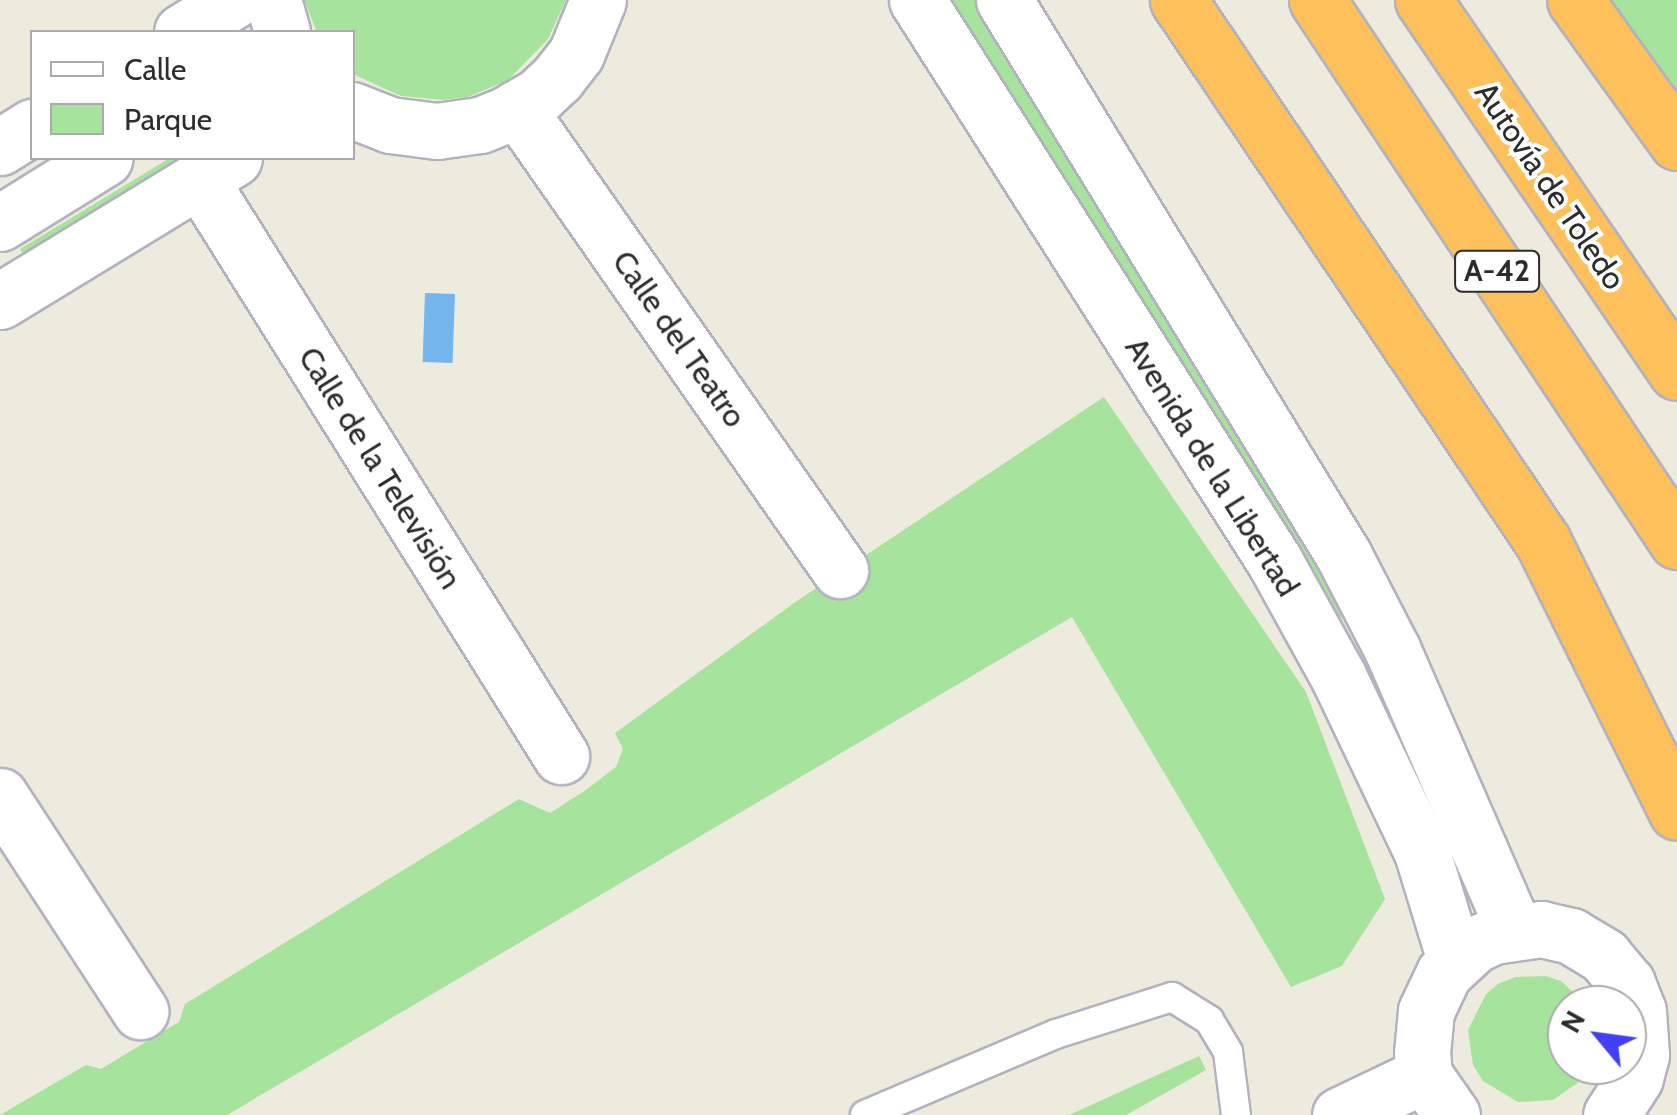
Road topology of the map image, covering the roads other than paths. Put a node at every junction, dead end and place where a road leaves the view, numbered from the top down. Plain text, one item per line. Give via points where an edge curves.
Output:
1 (234, 0) edge
2 (273, 0) edge
3 (598, 0) edge
4 (917, 0) edge
5 (1004, 0) edge
6 (1178, 0) edge
7 (1317, 0) edge
8 (1424, 0) edge
9 (1575, 0) edge
10 (185, 30) edge
11 (281, 30) edge
12 (517, 108) junction
13 (355, 111) edge
14 (30, 128) edge
15 (1677, 142) edge
16 (0, 147) edge
17 (102, 160) edge
18 (217, 169) edge
19 (0, 222) edge
20 (6, 292) edge
21 (1677, 372) edge
22 (1677, 541) edge
23 (840, 570) dead end
24 (1561, 574) junction
25 (1677, 742) edge
26 (561, 756) dead end
27 (0, 796) edge
28 (1677, 812) edge
29 (1514, 930) junction
30 (1455, 960) junction
31 (140, 1011) dead end
32 (1438, 1095) edge
33 (865, 1115) edge
34 (1236, 1115) edge
35 (1340, 1115) edge
36 (1612, 1115) edge

1 - 10 street
2 - 11 street
3 - 12 street via 576,54 539,95
4 - 30 street, Avenida de la Libertad via 1275,562 1422,852
5 - 29 street, Avenida de la Libertad via 1344,556 1392,649
6 - 24 highway
7 - 22 highway, A-42
8 - 21 highway, Autovía de Toledo / A-42
9 - 15 highway
12 - 13 street via 480,126 437,131 390,125
12 - 23 street, Calle del Teatro
14 - 16 street
17 - 19 street
18 - 20 street
18 - 26 street, Calle de la Televisión
24 - 25 highway
24 - 28 highway
27 - 31 street
29 - 30 street
29 - 36 street via 1571,936 1604,956 1627,983 1638,1011 1641,1055
30 - 32 street via 1426,1011
32 - 35 street
33 - 34 lane via 1056,1034 1172,997 1209,1020 1228,1052

